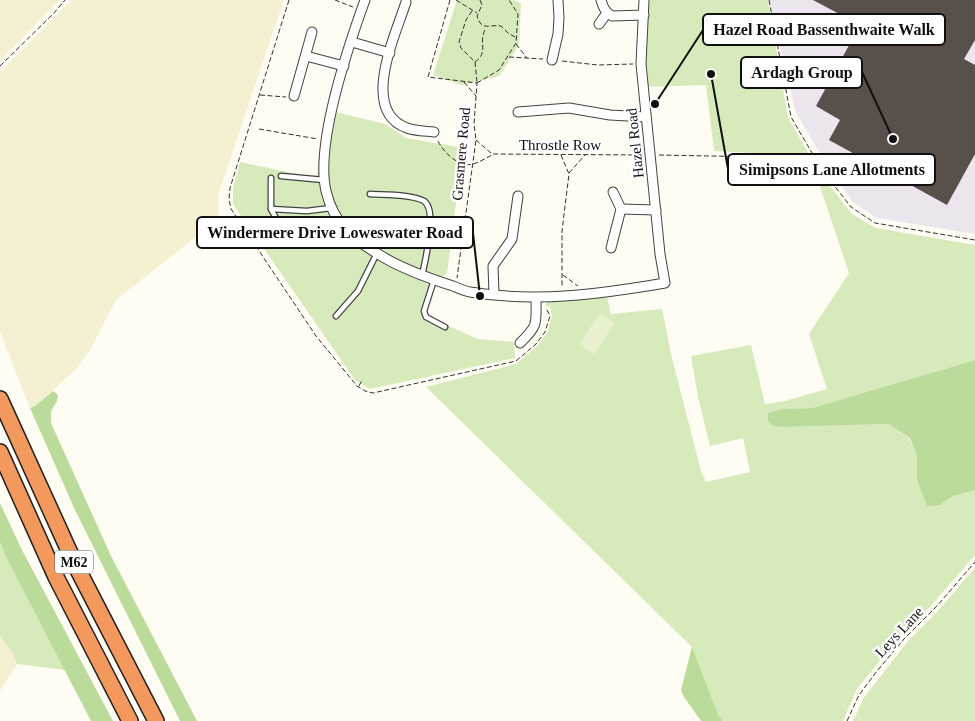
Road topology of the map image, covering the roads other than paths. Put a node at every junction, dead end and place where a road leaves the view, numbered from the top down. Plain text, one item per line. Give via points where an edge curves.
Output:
1 (365, 0) edge
2 (558, 0) edge
3 (601, 0) edge
4 (644, 0) edge
5 (406, 2) dead end
6 (607, 13) junction
7 (644, 15) junction
8 (599, 24) dead end
9 (312, 32) dead end
10 (352, 42) junction
11 (390, 52) junction
12 (306, 56) junction
13 (552, 60) road end
14 (344, 66) junction
15 (294, 96) road end
16 (518, 112) dead end
17 (646, 117) junction
18 (434, 132) road end
19 (281, 176) dead end
20 (271, 178) dead end
21 (325, 180) junction
22 (612, 192) dead end
23 (370, 194) dead end
24 (518, 196) dead end
25 (331, 208) junction
26 (271, 209) junction
27 (621, 209) junction
28 (656, 210) junction
29 (285, 235) dead end
30 (610, 248) dead end
31 (376, 253) junction
32 (422, 276) junction
33 (434, 280) junction
34 (494, 294) junction
35 (536, 301) junction
36 (336, 316) dead end
37 (445, 327) dead end
38 (520, 343) dead end
39 (0, 399) edge
40 (0, 452) edge
41 (130, 721) edge
42 (156, 721) edge

1 - 10 street
2 - 13 street via 560,18
3 - 6 street
4 - 7 street, Hazel Road
5 - 11 street
6 - 7 street via 612,16
6 - 8 street
7 - 17 street, Hazel Road via 641,64
9 - 12 street
10 - 11 street
10 - 14 street
11 - 18 street via 382,97 388,111 407,128
12 - 14 street
12 - 15 street
14 - 21 street via 326,141
16 - 17 street via 569,108 610,116
17 - 28 street, Hazel Road
19 - 21 lane
20 - 26 lane
21 - 25 street
22 - 27 street
23 - 32 lane via 417,198 430,208 429,240
24 - 34 street via 512,239 493,266
25 - 26 lane via 307,211
25 - 31 street via 356,241
26 - 29 lane
27 - 28 street
27 - 30 street
28 - 35 street, Hazel Road via 665,283
31 - 32 street
31 - 36 lane via 358,291
32 - 33 street
33 - 34 street via 468,292
33 - 37 lane via 424,311 426,317
34 - 35 street
35 - 38 street via 533,331
39 - 42 highway, M62 via 75,564
40 - 41 highway, M62 via 56,577

